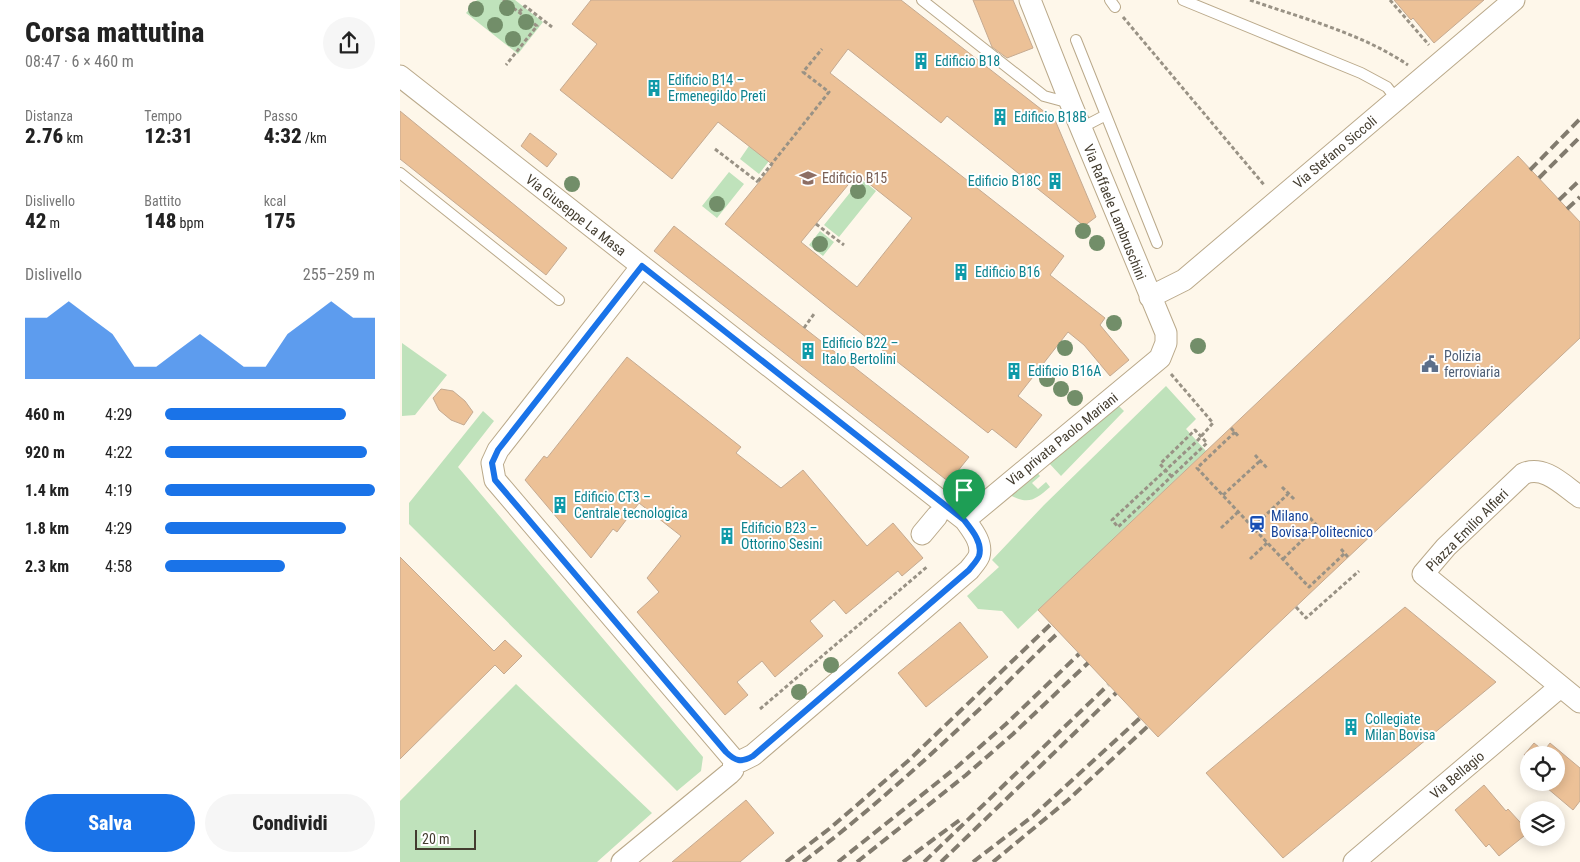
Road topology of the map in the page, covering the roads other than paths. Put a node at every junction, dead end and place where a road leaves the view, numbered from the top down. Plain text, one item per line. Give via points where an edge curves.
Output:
1 (922, 0) edge
2 (1030, 0) edge
3 (1183, 0) edge
4 (1514, 0) edge
5 (1076, 40) dead end
6 (400, 76) edge
7 (1397, 100) junction
8 (1071, 104) junction
9 (1106, 115) junction
10 (1081, 128) junction
11 (400, 173) edge
12 (1157, 243) dead end
13 (642, 266) junction
14 (1150, 297) junction
15 (559, 300) dead end
16 (1580, 497) edge
17 (937, 516) dead end
18 (964, 520) junction
19 (922, 534) dead end
20 (1560, 687) junction
21 (1580, 702) edge
22 (734, 760) junction
23 (622, 862) edge
24 (1354, 862) edge

1 - 8 lane via 1044,96
2 - 8 street, Via Raffaele Lambruschini
3 - 7 lane via 1361,72 1386,87
4 - 7 street, Via Stefano Siccoli
5 - 9 lane
6 - 13 street, Via Giuseppe La Masa
7 - 14 street, Via Stefano Siccoli via 1184,280
8 - 10 street, Via Raffaele Lambruschini
9 - 10 lane, Via Raffaele Lambruschini
9 - 12 lane
10 - 14 street, Via Raffaele Lambruschini
11 - 15 lane
13 - 18 street, Via Giuseppe La Masa
13 - 22 street via 498,450 492,463 495,480
14 - 18 street, Via privata Paolo Mariani via 1166,333 1160,358
16 - 20 street, Piazza Emilio Alfieri via 1543,472 1529,471 1446,547 1423,574
17 - 19 street
18 - 22 street via 979,544 979,556 969,570 753,756
20 - 21 street, Piazza Emilio Alfieri
20 - 24 street, Via Bellagio
22 - 23 street via 729,774

